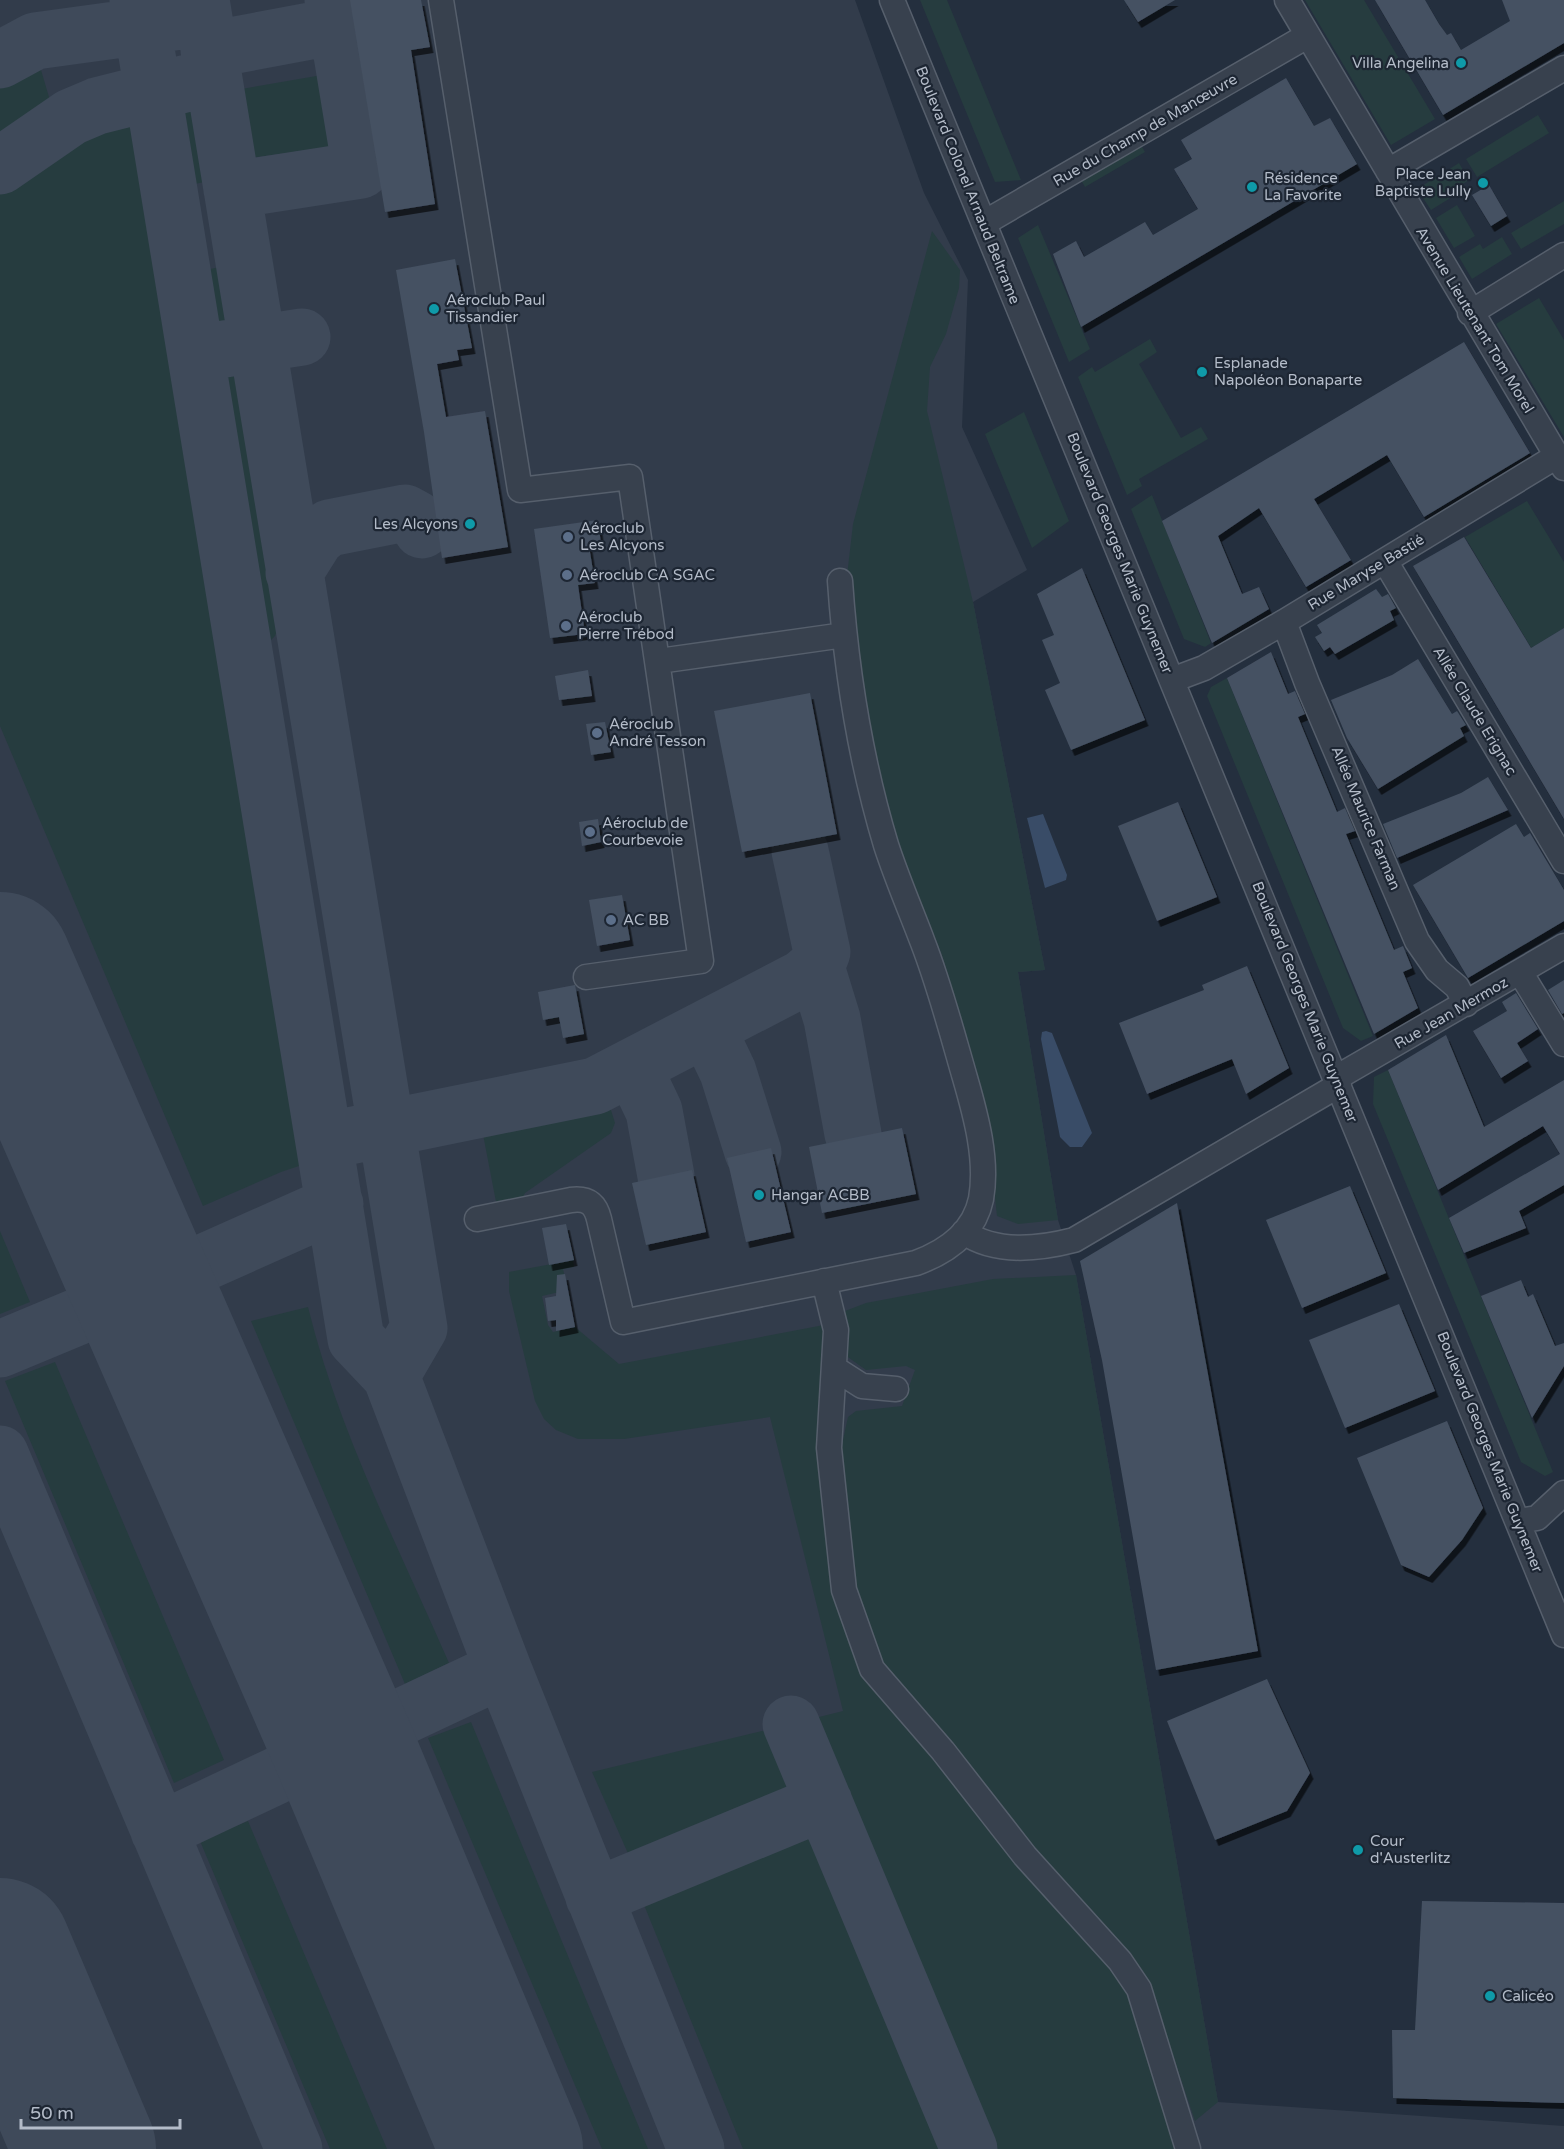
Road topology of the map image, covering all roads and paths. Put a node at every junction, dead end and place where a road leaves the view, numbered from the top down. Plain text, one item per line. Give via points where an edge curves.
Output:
1 (441, 0) edge
2 (892, 0) edge
3 (1287, 0) edge
4 (1307, 36) junction
5 (1564, 68) edge
6 (1388, 171) junction
7 (984, 223) junction
8 (1564, 255) edge
9 (1470, 313) junction
10 (1044, 370) joint
11 (1559, 453) edge
12 (1385, 561) junction
13 (840, 581) dead end
14 (1284, 622) junction
15 (844, 635) junction
16 (659, 662) junction
17 (1172, 680) junction
18 (1564, 861) edge
19 (1564, 946) edge
20 (1520, 972) junction
21 (586, 977) dead end
22 (1466, 1004) junction
23 (1564, 1044) edge
24 (1338, 1082) junction
25 (477, 1219) dead end
26 (964, 1232) junction
27 (824, 1281) junction
28 (834, 1368) junction
29 (896, 1389) dead end
30 (1564, 1492) edge
31 (1519, 1521) junction
32 (1564, 1635) edge
33 (1188, 2149) edge

1 - 16 street via 520,490 630,477
2 - 7 street, Boulevard Colonel Arnaud Beltrame
3 - 4 street, Avenue Lieutenant Tom Morel
4 - 6 street, Avenue Lieutenant Tom Morel
4 - 7 street, Rue du Champ de Manœuvre
5 - 6 street
6 - 9 street, Avenue Lieutenant Tom Morel
7 - 10 street, Boulevard Colonel Arnaud Beltrame
8 - 9 street
9 - 11 street, Avenue Lieutenant Tom Morel
10 - 17 street, Boulevard Georges Marie Guynemer
11 - 12 street, Rue Maryse Bastié
12 - 14 street, Rue Maryse Bastié
12 - 18 street, Allée Claude Erignac
13 - 15 street
14 - 17 street, Rue Maryse Bastié via 1204,668
14 - 22 street, Allée Maurice Farman via 1418,941 1437,970 1457,987
15 - 16 street
15 - 26 street via 878,817 924,945 978,1123 981,1200
16 - 21 street via 701,961
17 - 24 street, Boulevard Georges Marie Guynemer
19 - 20 street, Rue Jean Mermoz
20 - 22 street, Rue Jean Mermoz
20 - 23 street
22 - 24 street, Rue Jean Mermoz
24 - 26 street, Rue Jean Mermoz via 1074,1240 1011,1247 983,1244
24 - 31 street, Boulevard Georges Marie Guynemer
25 - 27 street via 584,1198 596,1209 623,1322
26 - 27 street via 956,1244 916,1263
27 - 28 street via 836,1330
28 - 29 street via 862,1386
28 - 33 street via 829,1448 844,1590 872,1669 943,1751 1025,1856 1120,1961 1139,1989
30 - 31 street via 1537,1518
31 - 32 street, Boulevard Georges Marie Guynemer

